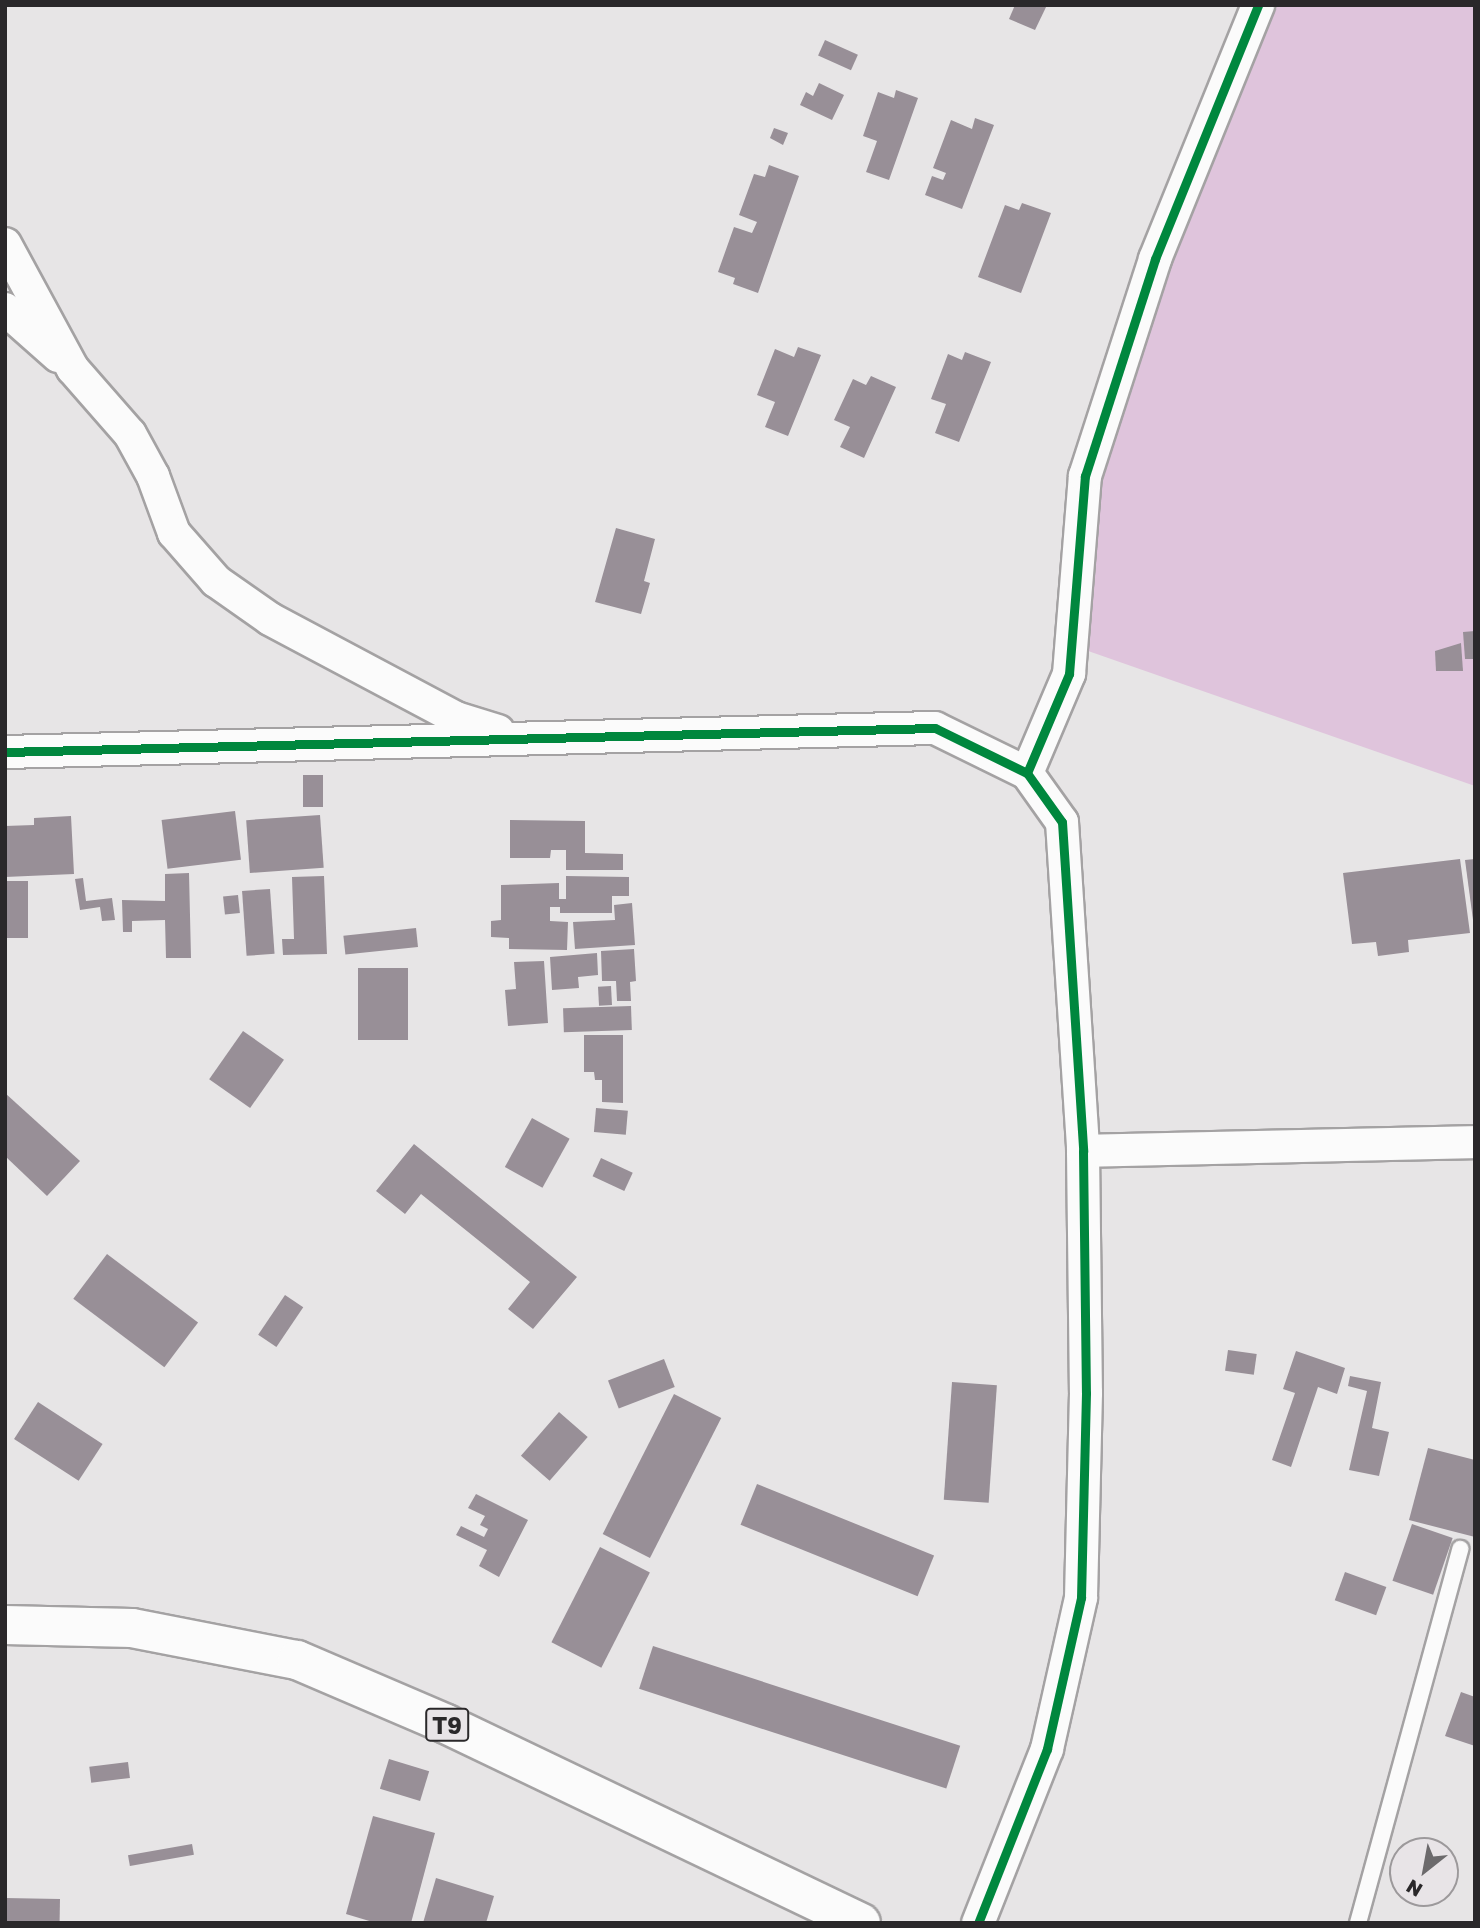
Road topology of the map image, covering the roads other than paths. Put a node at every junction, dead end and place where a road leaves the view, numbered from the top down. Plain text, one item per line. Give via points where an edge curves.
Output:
1 (1258, 5) edge
2 (5, 244) edge
3 (5, 309) edge
4 (73, 369) junction
5 (523, 738) junction
6 (5, 752) edge
7 (1027, 773) junction
8 (1475, 1142) edge
9 (1083, 1151) junction
10 (1460, 1549) dead end
11 (5, 1625) edge
12 (861, 1923) edge
13 (978, 1923) edge
14 (1358, 1923) edge

1 - 7 street via 1155,259 1085,475 1069,674
2 - 4 street
3 - 4 street
4 - 5 street via 130,433 153,476 174,533 216,581 270,618 456,718
5 - 6 street
5 - 7 street via 934,728
7 - 9 street via 1062,822
8 - 9 street
9 - 13 street via 1086,1393 1080,1598 1047,1749
10 - 14 lane
11 - 12 highway, T9 via 132,1628 297,1660 446,1724

